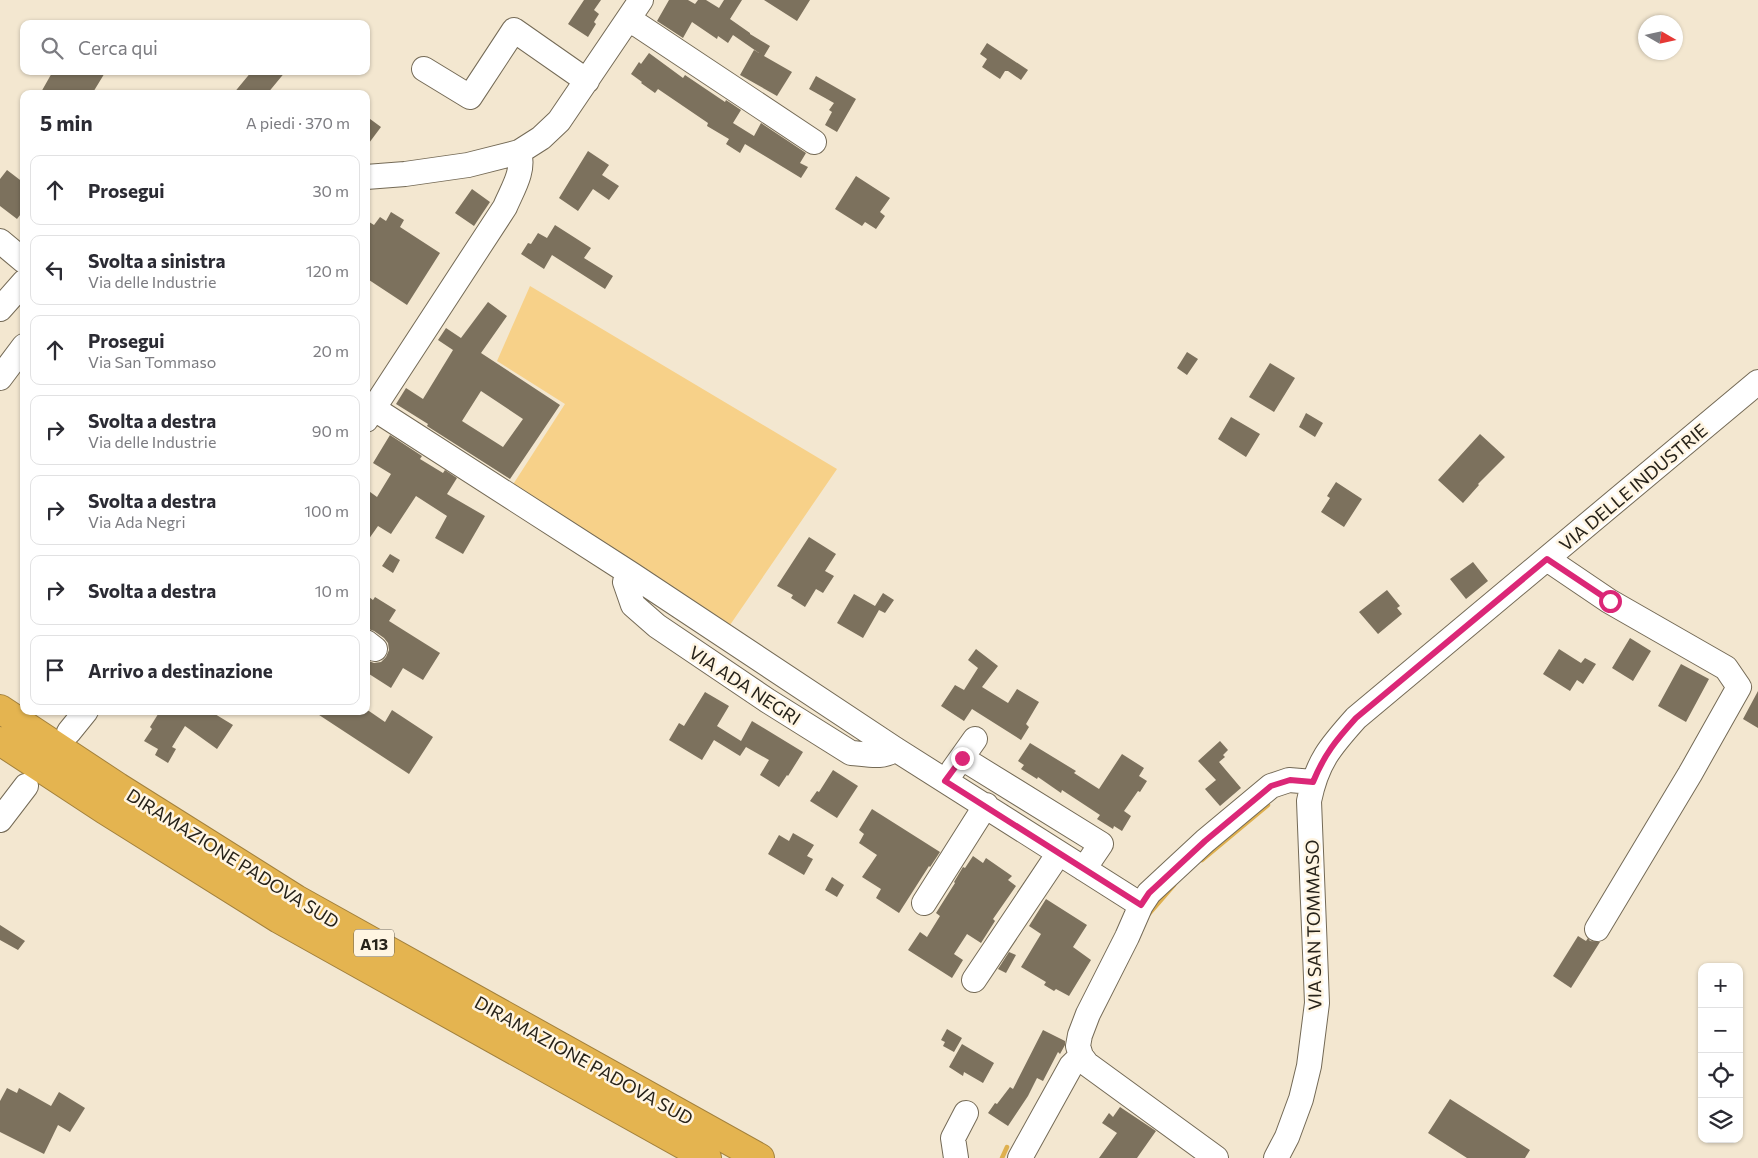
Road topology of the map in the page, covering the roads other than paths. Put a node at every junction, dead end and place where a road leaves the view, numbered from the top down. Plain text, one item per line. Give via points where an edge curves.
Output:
1 (642, 0) edge
2 (628, 21) junction
3 (424, 69) dead end
4 (587, 81) junction
5 (814, 142) dead end
6 (519, 152) junction
7 (370, 177) edge
8 (0, 242) edge
9 (20, 258) edge
10 (20, 286) edge
11 (0, 309) edge
12 (20, 351) edge
13 (0, 378) edge
14 (1758, 382) edge
15 (370, 414) edge
16 (1547, 559) junction
17 (0, 709) edge
18 (83, 715) edge
19 (69, 732) dead end
20 (975, 739) dead end
21 (0, 741) edge
22 (1329, 749) joint
23 (962, 758) junction
24 (945, 781) junction
25 (1313, 782) junction
26 (26, 786) dead end
27 (986, 805) junction
28 (0, 820) edge
29 (1059, 852) junction
30 (1084, 869) junction
31 (924, 903) dead end
32 (1141, 905) junction
33 (1597, 929) dead end
34 (974, 980) dead end
35 (1081, 1056) junction
36 (966, 1113) dead end
37 (707, 1158) edge
38 (760, 1158) edge
39 (956, 1158) edge
40 (1020, 1158) edge
41 (1216, 1158) edge
42 (1276, 1158) edge

1 - 2 street
2 - 4 street
2 - 5 street
3 - 4 street via 470,97 514,30
4 - 6 street via 560,121
6 - 7 street via 468,165
6 - 15 street via 522,160 520,173 505,207
8 - 9 street
10 - 11 street
12 - 13 street
14 - 16 street, VIA DELLE INDUSTRIE
15 - 24 street, VIA ADA NEGRI via 631,574
16 - 22 street, VIA DELLE INDUSTRIE via 1356,718
16 - 33 street via 1610,601 1726,668 1739,688
17 - 38 highway, DIRAMAZIONE PADOVA SUD / A13 via 296,899
18 - 19 street
20 - 23 street
21 - 37 highway, DIRAMAZIONE PADOVA SUD / A13 via 279,919
22 - 25 street, VIA SAN TOMMASO
23 - 24 street
23 - 30 street via 1101,844
24 - 27 street, VIA ADA NEGRI
25 - 32 street via 1290,780 1271,786 1198,848 1149,893
25 - 42 street, VIA SAN TOMMASO via 1309,801 1318,1003 1301,1099
26 - 28 street
27 - 29 street, VIA ADA NEGRI
27 - 31 street
29 - 30 street, VIA ADA NEGRI
29 - 34 street
30 - 32 street, VIA ADA NEGRI
32 - 35 street via 1088,1014 1078,1046
35 - 40 street via 1071,1066
35 - 41 street via 1087,1064
36 - 39 street via 953,1138

